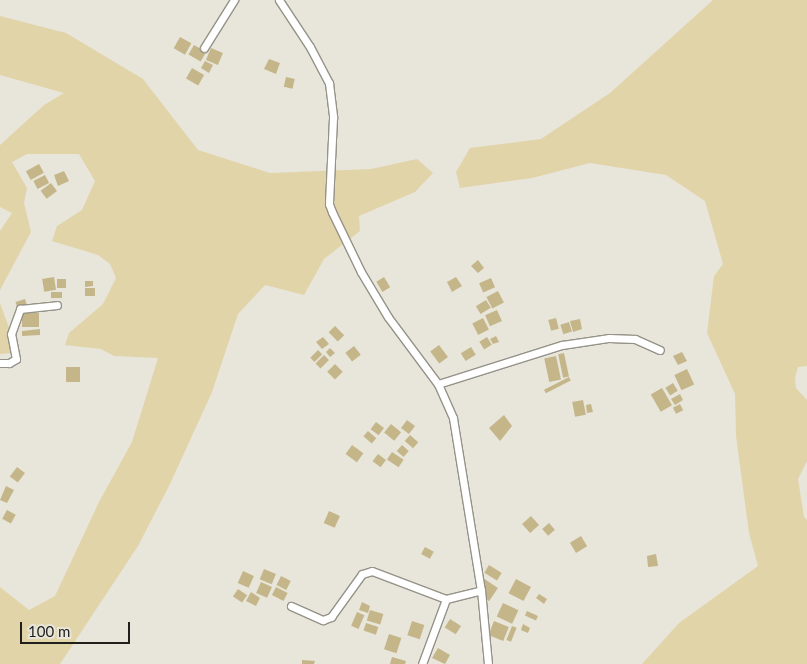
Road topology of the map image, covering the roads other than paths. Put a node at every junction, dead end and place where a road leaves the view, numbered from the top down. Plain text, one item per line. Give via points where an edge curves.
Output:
1 (234, 0) edge
2 (279, 0) edge
3 (204, 48) dead end
4 (57, 304) dead end
5 (660, 350) dead end
6 (0, 363) edge
7 (438, 384) junction
8 (481, 590) junction
9 (446, 598) junction
10 (291, 606) dead end
11 (422, 664) edge
12 (488, 664) edge

1 - 3 street
2 - 7 street via 329,83 334,118 329,204 332,212 361,272 388,317
4 - 6 street via 20,309 11,334 16,359 10,364
5 - 7 street via 635,339 609,338 562,345
7 - 8 street via 453,418
8 - 9 street
8 - 12 street
9 - 10 street via 372,571 362,574 331,617 323,620
9 - 11 street

